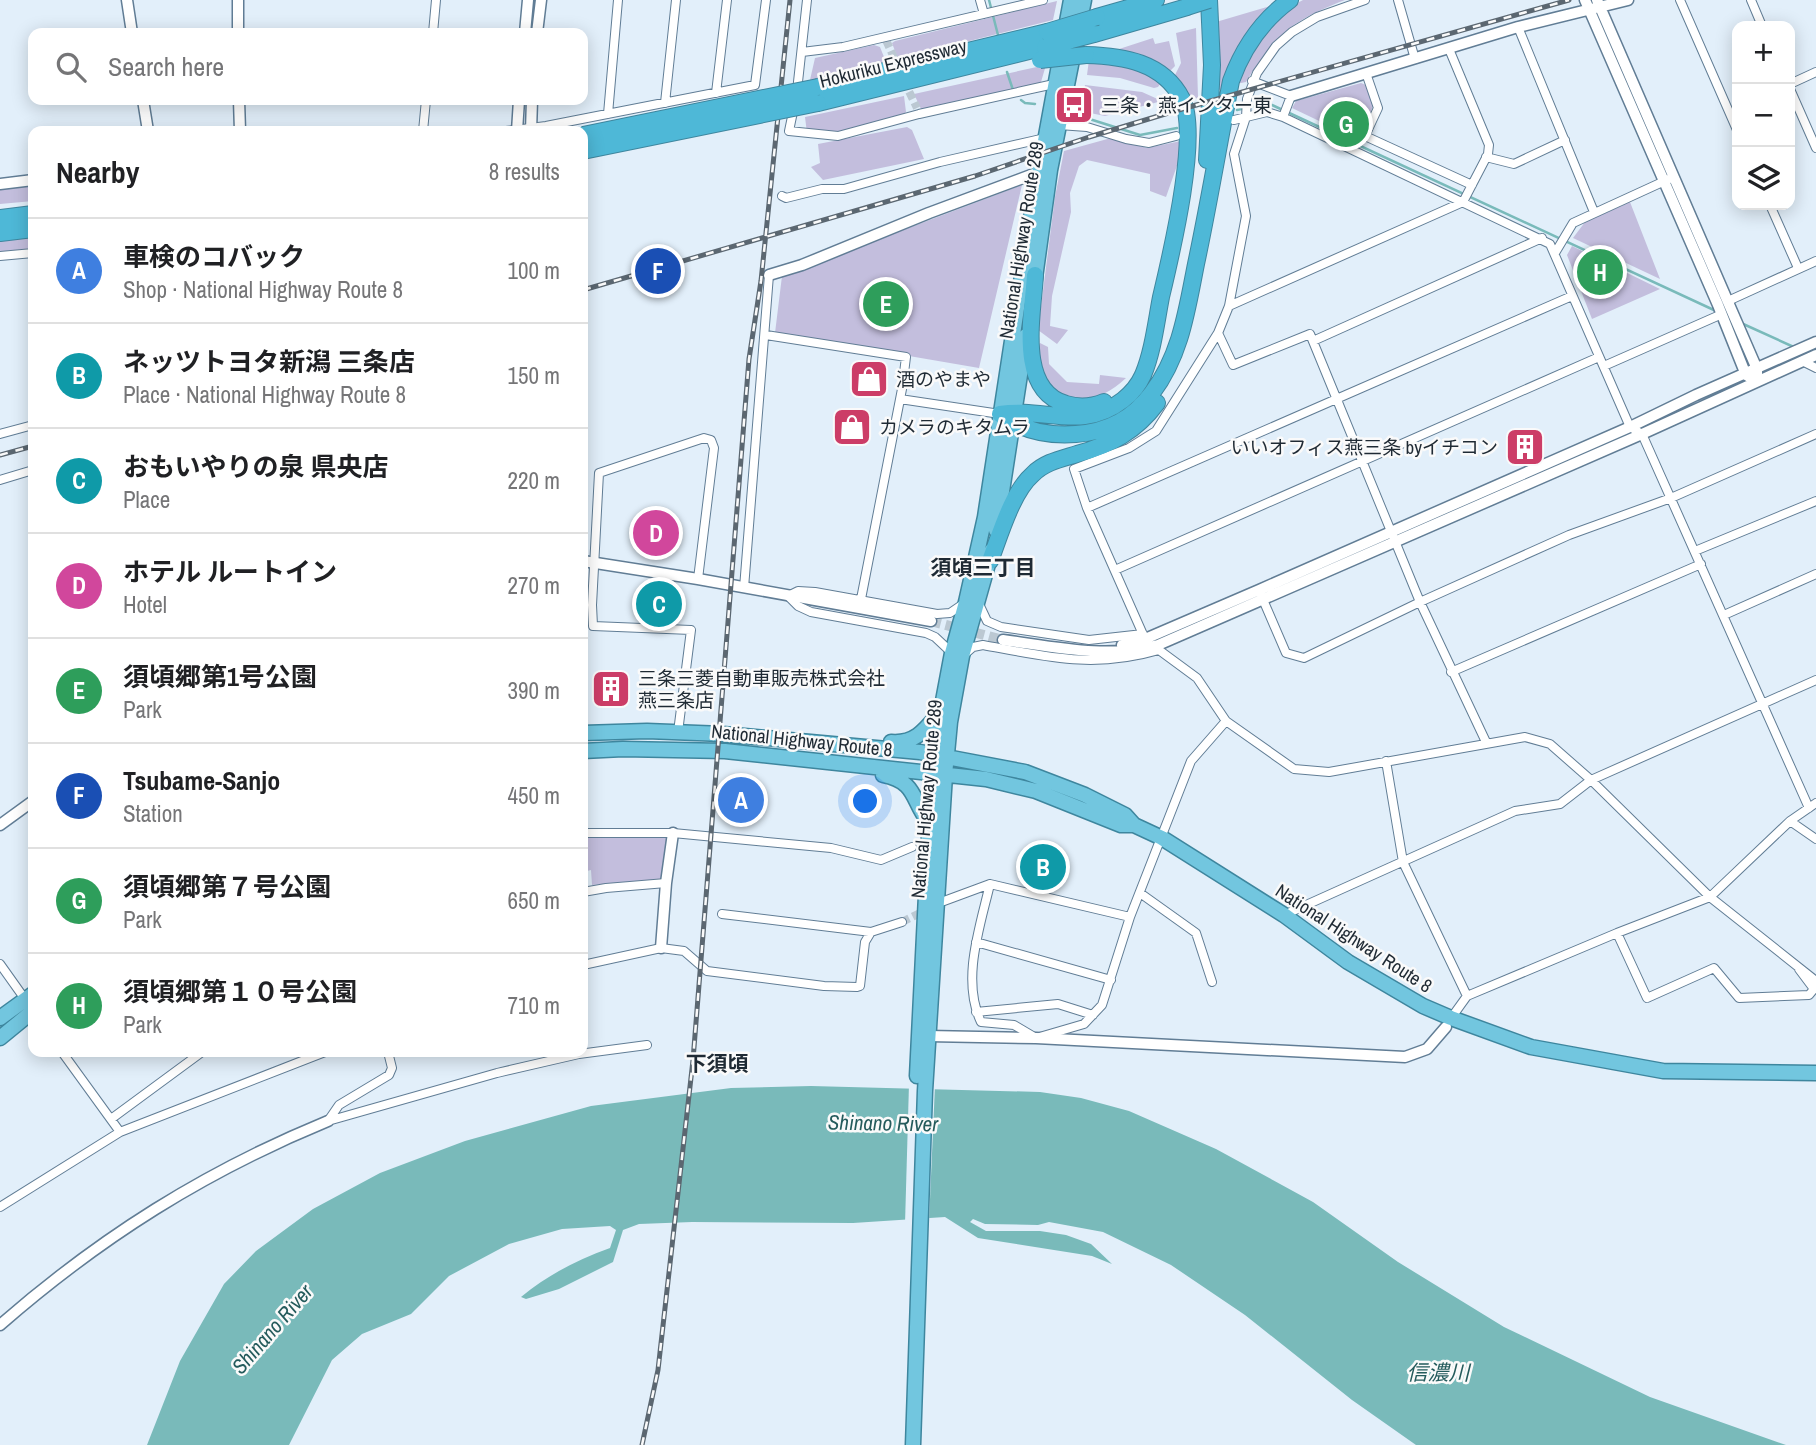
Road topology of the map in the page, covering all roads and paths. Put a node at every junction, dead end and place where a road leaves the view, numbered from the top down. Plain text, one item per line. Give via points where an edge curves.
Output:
1 (127, 0) edge
2 (238, 0) edge
3 (436, 0) edge
4 (528, 0) edge
5 (541, 0) edge
6 (618, 0) edge
7 (676, 0) edge
8 (727, 0) edge
9 (766, 0) edge
10 (807, 0) edge
11 (981, 0) edge
12 (1043, 0) edge
13 (1071, 0) edge
14 (1084, 0) edge
15 (1145, 0) edge
16 (1156, 0) edge
17 (1209, 0) edge
18 (1290, 0) edge
19 (1365, 0) edge
20 (1398, 0) edge
21 (1628, 0) edge
22 (1680, 0) edge
23 (1751, 0) edge
24 (1193, 4) edge
25 (1593, 5) edge
26 (986, 13) junction
27 (1097, 17) junction
28 (1760, 21) edge
29 (1518, 27) junction
30 (131, 28) edge
31 (238, 28) edge
32 (433, 28) edge
33 (525, 28) edge
34 (538, 28) edge
35 (1044, 46) junction
36 (1449, 49) junction
37 (802, 52) junction
38 (1415, 59) junction
39 (1816, 72) edge
40 (1366, 73) junction
41 (1252, 81) junction
42 (1055, 84) junction
43 (1794, 84) edge
44 (716, 93) junction
45 (818, 95) junction
46 (1795, 98) edge
47 (1290, 100) junction
48 (665, 103) junction
49 (144, 105) edge
50 (239, 105) edge
51 (426, 105) edge
52 (518, 105) edge
53 (532, 105) edge
54 (1732, 106) edge
55 (608, 114) junction
56 (1246, 115) junction
57 (1283, 116) junction
58 (1234, 120) dead end
59 (1059, 125) junction
60 (147, 126) edge
61 (240, 126) edge
62 (423, 126) edge
63 (514, 126) edge
64 (531, 126) edge
65 (550, 126) edge
66 (588, 134) edge
67 (1176, 136) dead end
68 (1045, 138) junction
69 (1565, 140) junction
70 (1816, 148) edge
71 (588, 150) edge
72 (1486, 158) junction
73 (1039, 172) junction
74 (1670, 179) junction
75 (28, 181) edge
76 (0, 184) edge
77 (1467, 193) junction
78 (782, 196) dead end
79 (1772, 210) edge
80 (1594, 212) junction
81 (28, 215) edge
82 (0, 218) edge
83 (1178, 221) junction
84 (1205, 225) junction
85 (28, 230) edge
86 (0, 233) edge
87 (1542, 238) junction
88 (28, 253) edge
89 (1555, 253) junction
90 (0, 256) edge
91 (1816, 261) edge
92 (1798, 268) junction
93 (769, 275) joint
94 (1035, 275) junction
95 (1572, 296) junction
96 (1229, 306) junction
97 (1724, 311) junction
98 (1217, 332) junction
99 (766, 335) junction
100 (1312, 341) junction
101 (1180, 342) junction
102 (1815, 347) edge
103 (1599, 357) junction
104 (1802, 361) junction
105 (1147, 362) junction
106 (1604, 366) junction
107 (1816, 368) edge
108 (1757, 369) junction
109 (1746, 375) junction
110 (1758, 383) junction
111 (900, 398) junction
112 (1337, 398) junction
113 (1009, 417) junction
114 (28, 426) edge
115 (1630, 428) junction
116 (0, 434) edge
117 (1642, 434) junction
118 (1816, 434) edge
119 (1363, 461) junction
120 (28, 472) edge
121 (0, 480) edge
122 (1671, 498) junction
123 (1816, 500) edge
124 (1087, 508) junction
125 (1394, 536) junction
126 (1695, 551) junction
127 (588, 561) edge
128 (990, 561) junction
129 (596, 562) junction
130 (1701, 564) junction
131 (1115, 570) junction
132 (1816, 574) edge
133 (698, 579) junction
134 (744, 588) junction
135 (1261, 595) junction
136 (788, 596) junction
137 (861, 598) junction
138 (972, 602) junction
139 (1420, 602) junction
140 (1724, 615) junction
141 (931, 621) tunnel mouth
142 (1144, 637) junction
143 (1003, 640) tunnel mouth
144 (1159, 647) junction
145 (1078, 651) junction
146 (957, 654) junction
147 (1451, 672) junction
148 (1816, 680) edge
149 (1762, 704) junction
150 (939, 713) junction
151 (1226, 721) junction
152 (678, 732) junction
153 (588, 733) edge
154 (1486, 742) junction
155 (841, 745) junction
156 (588, 751) edge
157 (940, 755) junction
158 (1386, 761) junction
159 (875, 767) junction
160 (938, 774) junction
161 (1591, 780) junction
162 (28, 805) edge
163 (1813, 806) edge
164 (928, 821) junction
165 (1790, 821) junction
166 (0, 825) edge
167 (1134, 825) junction
168 (588, 832) edge
169 (673, 832) junction
170 (1162, 838) junction
171 (1816, 839) edge
172 (912, 847) dead end
173 (1403, 862) junction
174 (666, 883) junction
175 (990, 884) junction
176 (588, 891) edge
177 (1140, 893) junction
178 (1710, 897) junction
179 (944, 901) dead end
180 (722, 914) dead end
181 (1284, 915) junction
182 (1130, 917) junction
183 (902, 922) tunnel mouth
184 (871, 932) junction
185 (1617, 933) junction
186 (976, 942) junction
187 (661, 948) junction
188 (0, 964) edge
189 (588, 964) edge
190 (1800, 966) junction
191 (1111, 980) junction
192 (1816, 981) edge
193 (1212, 982) dead end
194 (1467, 996) junction
195 (28, 1000) edge
196 (28, 1005) edge
197 (28, 1007) edge
198 (976, 1012) junction
199 (1093, 1015) junction
200 (0, 1018) edge
201 (1448, 1023) junction
202 (928, 1036) junction
203 (0, 1038) edge
204 (1036, 1038) junction
205 (647, 1045) dead end
206 (922, 1051) junction
207 (588, 1053) edge
208 (66, 1057) edge
209 (195, 1057) edge
210 (313, 1057) edge
211 (389, 1057) edge
212 (566, 1057) edge
213 (1816, 1073) edge
214 (111, 1119) junction
215 (328, 1121) junction
216 (120, 1132) junction
217 (0, 1207) edge
218 (0, 1325) edge
219 (904, 1445) edge
220 (914, 1445) edge

1 - 30 street
2 - 31 street
3 - 32 street
4 - 33 street
5 - 34 street
6 - 55 street
7 - 48 street
8 - 44 street
9 - 44 street via 755,85
10 - 37 street
11 - 26 street
12 - 26 street
13 - 42 highway, National Highway Route 289
14 - 59 highway, National Highway Route 289
15 - 27 highway
16 - 27 highway, Hokuriku Expressway
17 - 24 highway, Hokuriku Expressway, bridge
17 - 84 highway via 1212,86
18 - 84 highway via 1255,33 1237,64
19 - 41 street via 1317,17 1292,32 1276,46
20 - 38 street
21 - 25 street
22 - 54 street
23 - 28 street
24 - 35 highway, Hokuriku Expressway, bridge
24 - 83 highway via 1204,67 1203,113
25 - 29 street
25 - 74 street
26 - 37 street via 886,38
27 - 35 highway, Hokuriku Expressway, bridge
29 - 36 street
29 - 69 street
35 - 45 highway, Hokuriku Expressway
35 - 83 highway, bridge via 1145,64 1167,79 1182,99 1189,126
36 - 38 street
36 - 72 street via 1489,145
37 - 42 street via 789,131 838,136 918,111
38 - 40 street
39 - 43 street
40 - 47 street
40 - 77 street via 1378,108 1365,136
41 - 47 street
41 - 56 street
42 - 68 highway, National Highway Route 289
44 - 48 street
45 - 66 highway, Hokuriku Expressway, bridge
45 - 71 highway, Hokuriku Expressway, bridge
46 - 70 street
47 - 57 street
48 - 55 street
49 - 60 street
50 - 61 street
51 - 62 street
52 - 63 street
53 - 64 street
55 - 65 street
56 - 57 street via 1267,112
56 - 58 street
56 - 96 street via 1234,154 1246,216
57 - 77 street
59 - 67 street via 1087,127 1149,143
59 - 94 highway, National Highway Route 289
68 - 73 highway, National Highway Route 289
68 - 78 street via 844,189
69 - 72 street via 1514,164
69 - 80 street
72 - 77 street
73 - 93 street
73 - 113 highway, National Highway Route 289
74 - 80 street
74 - 97 street
75 - 76 street
77 - 87 street
77 - 96 street
79 - 92 street
80 - 89 street via 1573,223
81 - 82 highway
83 - 105 highway
84 - 101 highway
85 - 86 highway
87 - 89 street
87 - 100 street
88 - 90 street
89 - 95 street
91 - 92 street
92 - 97 street
93 - 99 street
94 - 105 highway via 1032,359 1038,380 1053,398 1076,406 1100,404 1122,393
94 - 113 highway, National Highway Route 289
95 - 103 street
95 - 112 street
96 - 98 street
97 - 106 street
97 - 108 street via 1739,327
97 - 109 street
98 - 100 street via 1233,365 1310,334
98 - 124 street via 1156,431 1129,448 1074,469
99 - 111 street via 906,357
99 - 134 street
100 - 112 street
101 - 113 highway via 1152,393 1116,425 1068,435 1034,431
101 - 128 highway via 1164,391 1137,425 1101,447 1049,463 1025,482
102 - 104 street
102 - 108 street
103 - 106 street
103 - 119 street
104 - 107 street
104 - 110 street
105 - 113 highway via 1134,389 1100,413 1085,418
106 - 115 street
108 - 109 street
108 - 110 street
109 - 110 street
109 - 115 street
110 - 117 street
111 - 113 street
111 - 137 street
112 - 119 street
112 - 124 street
113 - 128 highway, National Highway Route 289 via 1006,476
113 - 138 highway, National Highway Route 289 via 985,517
114 - 116 street
115 - 117 street
115 - 125 street
117 - 122 street
117 - 125 street
118 - 122 street
119 - 125 street
119 - 131 street
120 - 121 street
122 - 126 street
122 - 139 street via 1569,535
123 - 126 street
124 - 131 street
125 - 135 street
125 - 139 street
126 - 130 street
127 - 129 street
128 - 138 highway, National Highway Route 289
129 - 133 street
129 - 133 street via 599,473 704,438 711,440 714,448
129 - 152 street via 593,626 691,630
130 - 140 street
130 - 147 street
131 - 142 street
132 - 140 street
133 - 134 street
134 - 136 street
135 - 139 street via 1286,653 1304,658
135 - 142 street
135 - 144 street
136 - 137 street via 798,591
136 - 141 street
136 - 146 street via 811,612 926,633
137 - 138 street via 944,614
138 - 142 street via 987,621 1001,627 1089,640
138 - 146 highway, National Highway Route 289
139 - 147 street
140 - 149 street
142 - 145 street via 1110,648
143 - 145 street
144 - 145 street
144 - 146 street via 1121,660 1080,661 977,645
144 - 151 street via 1197,678
146 - 150 highway, National Highway Route 289
146 - 157 highway, National Highway Route 289 via 950,722
147 - 154 street
148 - 149 street
149 - 161 street
149 - 163 street
150 - 155 highway via 911,740 862,739
150 - 157 highway, National Highway Route 289
151 - 158 street via 1294,769 1329,772
151 - 170 street via 1191,761
152 - 153 highway, National Highway Route 8
152 - 155 highway, National Highway Route 8
154 - 158 street
154 - 161 street via 1539,739
155 - 157 highway, National Highway Route 8
156 - 159 highway, National Highway Route 8 via 702,750
157 - 160 highway, National Highway Route 289
157 - 167 highway, National Highway Route 8 via 1039,777 1125,815
158 - 173 street
159 - 160 highway, National Highway Route 8
159 - 164 highway via 906,783
160 - 164 highway, National Highway Route 289
160 - 167 highway, National Highway Route 8 via 1011,784 1121,825
160 - 202 highway, National Highway Route 289
161 - 173 street via 1560,804 1516,811
161 - 178 street
162 - 166 street
163 - 165 street
164 - 206 highway, National Highway Route 289
165 - 171 street
165 - 178 street
167 - 170 highway, National Highway Route 8
168 - 169 street
169 - 172 street via 831,848 881,860
169 - 174 street
170 - 177 street
170 - 181 highway, National Highway Route 8
173 - 181 street
173 - 194 street
174 - 176 street
174 - 187 street
175 - 179 street
175 - 182 street
175 - 186 street
177 - 182 street
177 - 193 street via 1196,933
178 - 185 street
178 - 190 street
180 - 184 street
181 - 201 highway, National Highway Route 8 via 1348,962
182 - 191 street
183 - 184 street
184 - 187 street via 857,987 707,971 684,951
185 - 190 street via 1647,998 1714,968 1739,998 1809,995 1814,989 1799,972
185 - 194 street
186 - 191 street
186 - 198 street via 972,993
187 - 189 street
188 - 195 street
190 - 192 street
191 - 199 street
194 - 201 street
196 - 200 highway
197 - 203 highway
198 - 199 street via 1058,1004
198 - 204 street via 981,1022 1014,1025
199 - 204 street via 1084,1024
201 - 204 street via 1427,1049 1405,1057
201 - 213 highway, National Highway Route 8 via 1531,1047 1663,1071
202 - 204 street
202 - 206 highway, National Highway Route 289
205 - 207 street
206 - 219 highway, National Highway Route 289
206 - 220 highway, National Highway Route 289
208 - 214 street
209 - 214 street
210 - 216 street
211 - 215 street via 389,1075 339,1105
212 - 215 street
214 - 216 street
215 - 218 street via 229,1165 148,1212 55,1278
216 - 217 street

